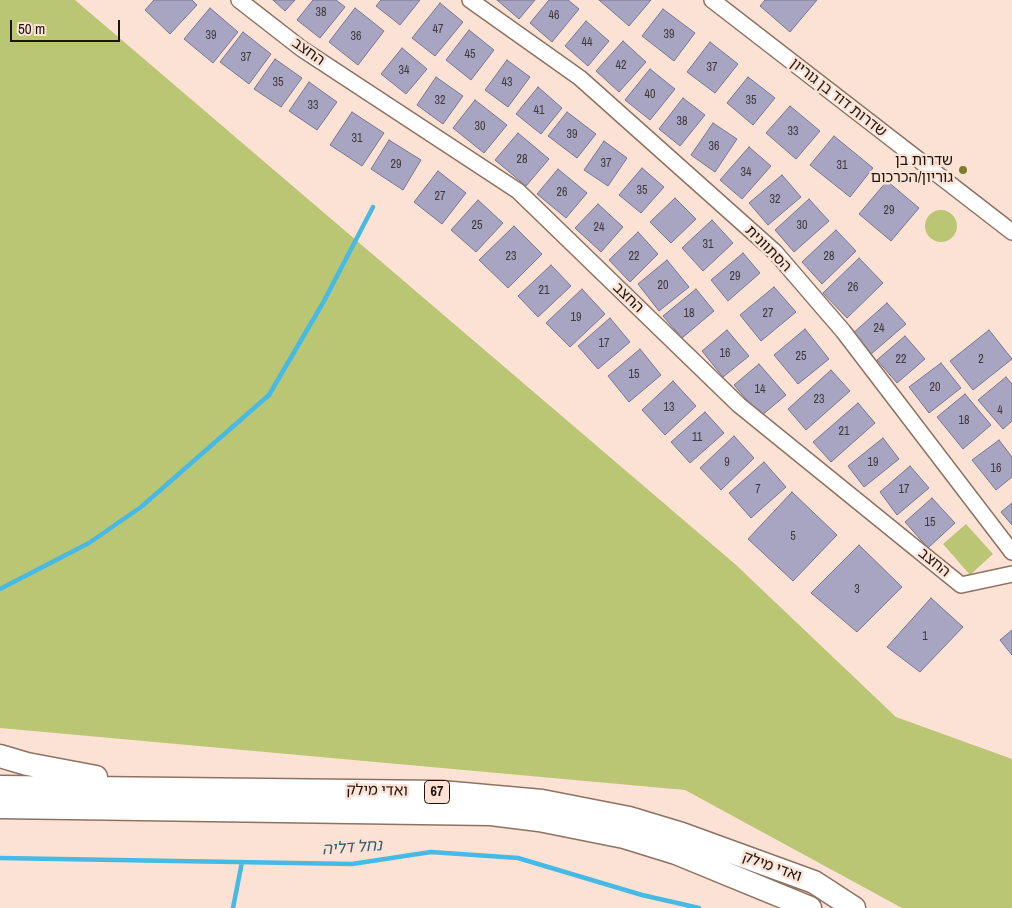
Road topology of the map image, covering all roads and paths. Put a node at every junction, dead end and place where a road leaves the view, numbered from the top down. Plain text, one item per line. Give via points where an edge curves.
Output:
1 (239, 0) edge
2 (470, 0) edge
3 (712, 0) edge
4 (1012, 232) edge
5 (1012, 552) edge
6 (1012, 574) edge
7 (0, 756) edge
8 (0, 787) edge
9 (221, 790) junction
10 (0, 807) edge
11 (810, 908) edge
12 (854, 908) edge

1 - 6 street, החצב via 302,49 518,191 739,405 961,585
2 - 5 street, הסתוונית via 580,78 775,252 843,331
3 - 4 street, שדרות דוד בן גוריון
7 - 9 highway via 98,778
8 - 9 highway, ואדי מילק / 67
9 - 12 highway, ואדי מילק / 67 via 440,792 542,801 630,818 682,834 814,882
10 - 11 highway, ואדי מילק / 67 via 491,814 624,837 676,853

